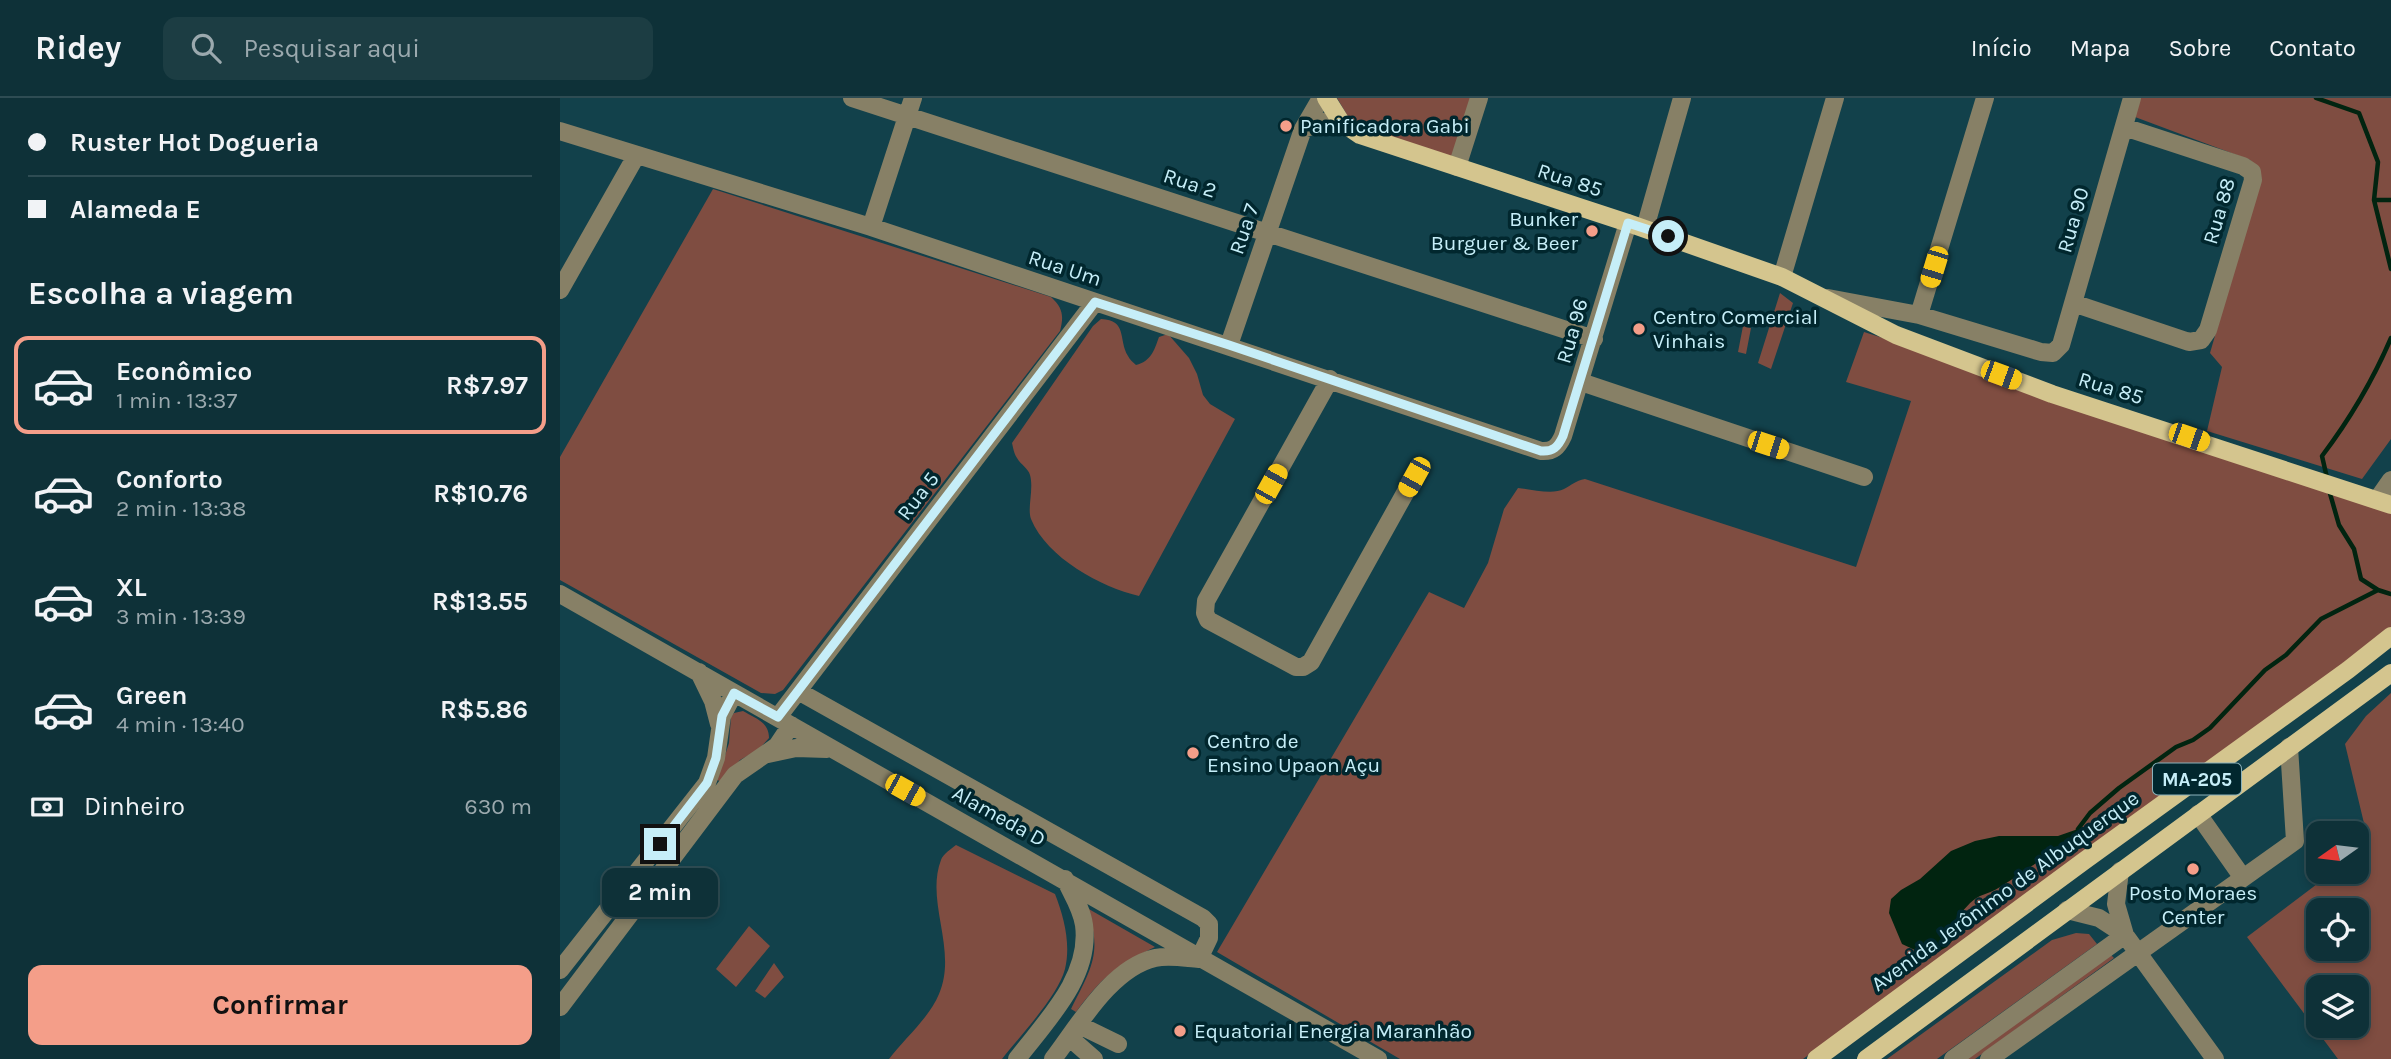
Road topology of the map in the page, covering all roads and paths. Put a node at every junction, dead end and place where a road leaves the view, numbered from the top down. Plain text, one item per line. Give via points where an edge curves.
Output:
1 (852, 98) edge
2 (1321, 98) edge
3 (1326, 98) edge
4 (1479, 98) edge
5 (1682, 98) edge
6 (1835, 98) edge
7 (1985, 98) edge
8 (2132, 98) edge
9 (910, 107) edge
10 (1341, 122) junction
11 (2124, 127) junction
12 (1303, 128) junction
13 (560, 131) edge
14 (636, 156) junction
15 (1457, 167) junction
16 (1637, 225) junction
17 (871, 227) junction
18 (1268, 232) junction
19 (1782, 277) junction
20 (560, 290) edge
21 (1824, 297) junction
22 (1095, 302) junction
23 (2073, 303) junction
24 (1919, 315) junction
25 (1594, 339) junction
26 (1229, 345) junction
27 (2053, 353) joint
28 (1330, 379) junction
29 (1581, 382) junction
30 (1554, 450) joint
31 (1414, 477) dead end
32 (1864, 477) dead end
33 (2391, 480) edge
34 (2384, 503) edge
35 (560, 594) edge
36 (2391, 636) edge
37 (699, 672) junction
38 (2391, 673) edge
39 (798, 691) junction
40 (734, 693) junction
41 (784, 721) junction
42 (720, 728) junction
43 (2289, 747) junction
44 (833, 749) junction
45 (762, 756) junction
46 (994, 802) junction
47 (2198, 814) junction
48 (978, 830) junction
49 (2120, 871) junction
50 (2243, 878) junction
51 (1065, 879) junction
52 (2067, 910) junction
53 (596, 925) junction
54 (2125, 935) junction
55 (613, 937) junction
56 (2138, 952) junction
57 (1199, 959) junction
58 (560, 970) edge
59 (560, 1007) edge
60 (1074, 1031) junction
61 (1118, 1044) dead end
62 (1056, 1058) edge
63 (1017, 1059) edge
64 (1094, 1059) edge
65 (1378, 1059) edge
66 (1816, 1059) edge
67 (1866, 1059) edge
68 (1952, 1059) edge
69 (1989, 1059) edge
70 (2215, 1059) edge

1 - 9 street, Rua 2
2 - 12 street, Rua 7
3 - 10 main road
4 - 15 street
5 - 16 street, Rua 96
6 - 19 street
7 - 24 street
8 - 11 street, Rua 90
9 - 17 street
9 - 18 street, Rua 2
10 - 12 street
10 - 15 main road, Rua 85 via 1360,135
11 - 23 street, Rua 90
11 - 23 street, Rua 88 via 2243,166 2253,175 2208,330 2201,340 2189,342
12 - 18 street, Rua 7
13 - 14 street, Rua Um
14 - 17 street, Rua Um
14 - 20 street
15 - 16 main road, Rua 85
16 - 19 main road, Rua 85
16 - 25 street, Rua 96
17 - 22 street, Rua Um
18 - 25 street, Rua 2
18 - 26 street, Rua 7
19 - 21 main road, Rua 85
21 - 24 street, Rua 85
21 - 34 main road, Rua 85 via 1879,328 2052,394
22 - 26 street, Rua Um
22 - 39 street, Rua 5
23 - 27 street, Rua 90 via 2061,345
24 - 27 street, Rua 85
25 - 29 street, Rua 96
26 - 28 street, Rua Um
28 - 30 street, Rua Um via 1541,451
28 - 31 street via 1206,601 1208,620 1296,667 1307,666
29 - 30 street, Rua 96
29 - 32 street
33 - 34 street
35 - 37 street, Alameda D
36 - 66 main road, Avenida Jerônimo de Albuquerque / MA-205
37 - 40 street, Alameda D
37 - 42 street
38 - 43 main road, MA-205
39 - 41 street, Rua 5
39 - 46 street
40 - 41 street, Alameda D
40 - 42 street
41 - 44 street, Alameda D
41 - 45 street, Rua 5 via 781,743
42 - 53 street via 707,783
43 - 47 main road, MA-205
43 - 50 street via 2295,841
44 - 45 street via 796,748
44 - 48 street, Alameda D
45 - 55 street, Rua 5 via 735,775
46 - 48 street
46 - 57 street via 1203,918 1209,924 1209,938
47 - 49 main road, MA-205
47 - 50 street
48 - 51 street, Alameda D
49 - 52 main road, MA-205
49 - 54 street via 2116,904
50 - 56 street
51 - 57 street, Alameda D
51 - 63 street via 1084,923 1079,967 1062,1000
52 - 54 street via 2099,918
52 - 67 main road, MA-205
53 - 55 street via 609,926
53 - 58 street
54 - 56 street
54 - 68 street
55 - 59 street, Rua 5
56 - 69 street
56 - 70 street
57 - 60 street via 1155,958 1132,968 1111,983
57 - 65 street, Alameda D
60 - 61 street
60 - 62 street
60 - 64 street

